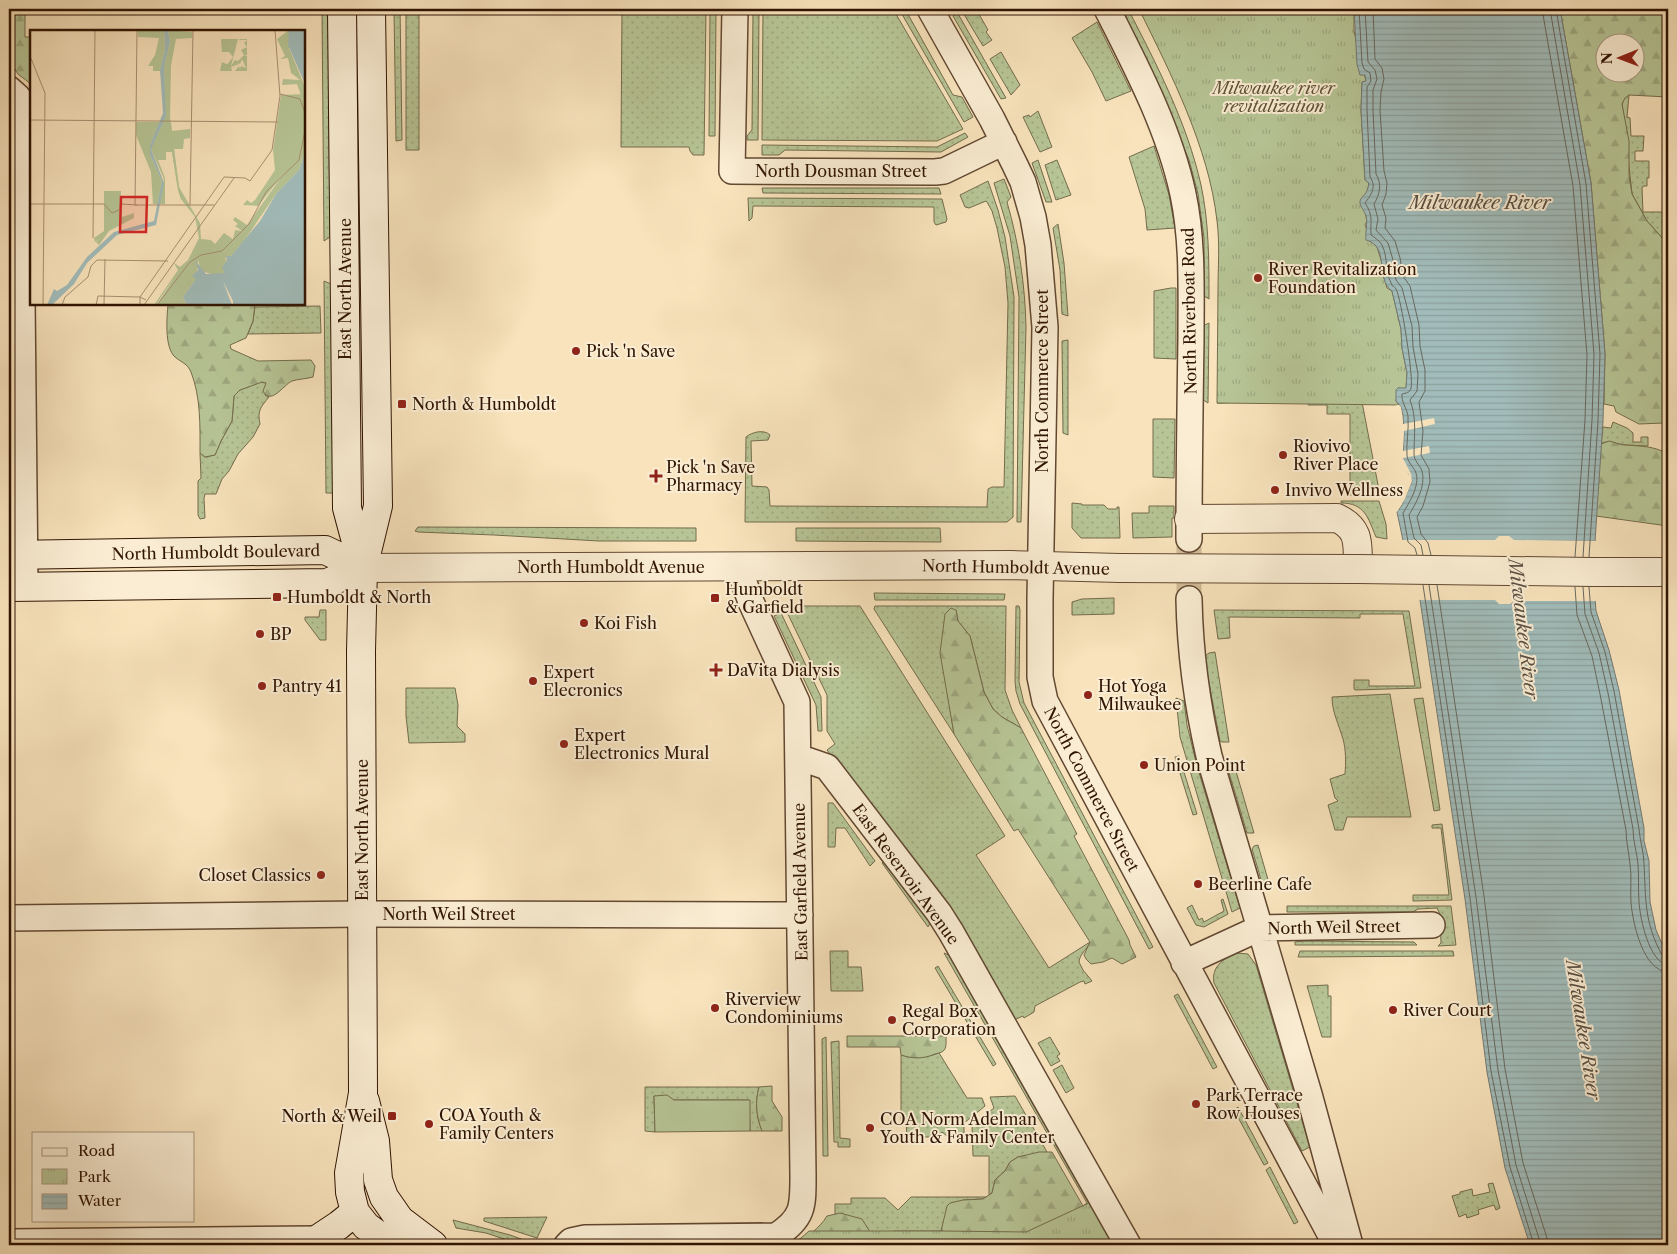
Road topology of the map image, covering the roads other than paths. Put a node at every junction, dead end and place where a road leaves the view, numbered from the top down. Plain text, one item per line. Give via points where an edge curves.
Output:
1 (342, 9) edge
2 (371, 9) edge
3 (734, 9) edge
4 (930, 9) edge
5 (1107, 9) edge
6 (9, 88) edge
7 (1004, 142) junction
8 (344, 162) junction
9 (372, 162) junction
10 (1189, 529) joint
11 (17, 554) edge
12 (738, 566) junction
13 (1040, 566) junction
14 (363, 568) junction
15 (1358, 569) junction
16 (1663, 572) edge
17 (17, 587) edge
18 (1189, 598) tunnel mouth
19 (798, 757) junction
20 (362, 914) junction
21 (800, 915) junction
22 (9, 918) edge
23 (1432, 925) dead end
24 (1260, 928) junction
25 (1184, 963) junction
26 (363, 1093) junction
27 (355, 1212) junction
28 (9, 1242) edge
29 (327, 1242) edge
30 (401, 1245) edge
31 (433, 1245) edge
32 (567, 1245) edge
33 (1128, 1245) edge
34 (1336, 1245) edge
35 (1350, 1245) edge

1 - 8 main road, East North Avenue
2 - 9 main road, East North Avenue
3 - 7 street, North Dousman Street via 732,171 935,172 944,171
4 - 7 street, North Commerce Street
5 - 10 street, North Riverboat Road via 1148,92 1165,135 1175,162 1187,218 1191,309
6 - 11 street via 18,97 20,108
7 - 13 street, North Commerce Street via 1023,182 1033,217 1042,272 1045,327
8 - 9 main road
8 - 14 main road, East North Avenue via 347,508
9 - 14 main road, East North Avenue via 378,506
10 - 15 main road via 1337,518 1353,529 1357,539
11 - 14 main road, North Humboldt Boulevard via 326,550
11 - 17 street
12 - 13 main road, North Humboldt Avenue
12 - 14 main road, North Humboldt Avenue
12 - 19 street, East Garfield Avenue via 797,702
13 - 15 main road, North Humboldt Avenue, bridge
13 - 25 street, North Commerce Street via 1040,677 1045,701
14 - 17 main road, North Humboldt Boulevard via 327,583
14 - 20 main road, East North Avenue
15 - 16 main road, North Humboldt Avenue, bridge
18 - 24 street via 1201,723
19 - 21 street, East Garfield Avenue
19 - 33 street, East Reservoir Avenue via 827,767 939,913
20 - 21 street, North Weil Street
20 - 22 street, North Weil Street
20 - 26 main road, East North Avenue
21 - 32 street, East Garfield Avenue via 803,1192 797,1219 776,1236 585,1238 571,1240
23 - 24 street, North Weil Street
24 - 25 street, North Weil Street
24 - 35 street via 1310,1094
25 - 34 street, North Commerce Street
26 - 27 main road, East North Avenue via 349,1173
26 - 31 main road, East North Avenue via 375,1141 378,1180 384,1197 400,1220
27 - 29 main road via 339,1225
27 - 30 main road via 381,1237
28 - 29 street

